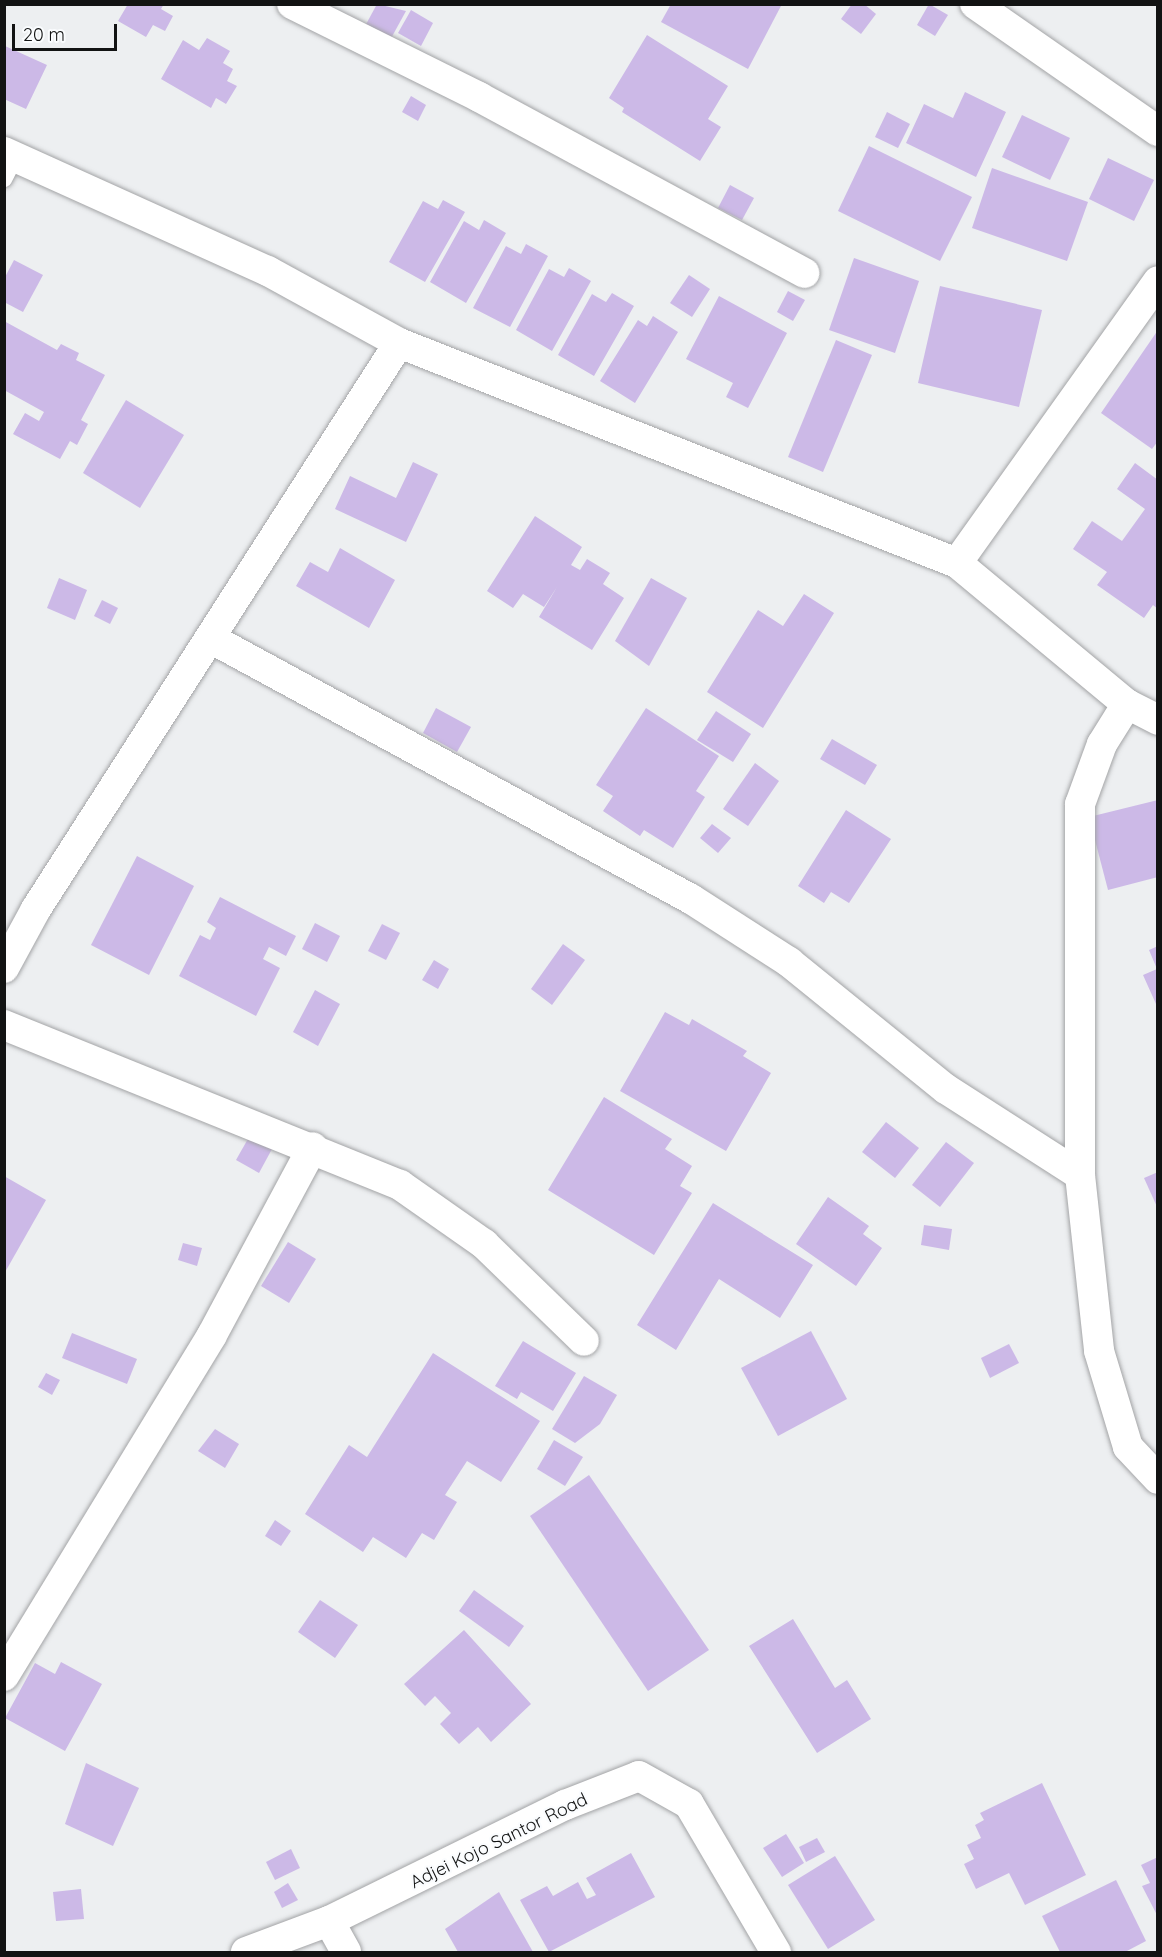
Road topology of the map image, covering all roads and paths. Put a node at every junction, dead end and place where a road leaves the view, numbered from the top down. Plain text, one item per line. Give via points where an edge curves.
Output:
1 (292, 4) edge
2 (975, 4) edge
3 (1158, 131) edge
4 (8, 163) edge
5 (804, 273) dead end
6 (1158, 281) edge
7 (399, 343) junction
8 (957, 562) junction
9 (210, 638) junction
10 (1127, 704) junction
11 (1158, 720) edge
12 (4, 968) edge
13 (4, 1024) edge
14 (313, 1147) junction
15 (1080, 1175) junction
16 (584, 1341) dead end
17 (1158, 1479) edge
18 (4, 1676) edge
19 (329, 1921) junction
20 (246, 1953) edge
21 (346, 1953) edge
22 (776, 1953) edge

1 - 5 street via 479,98
2 - 3 street
4 - 7 street via 268,271
6 - 8 street
7 - 8 street via 843,513
7 - 9 street
8 - 10 street
9 - 12 street via 36,909
9 - 15 street via 691,899 789,962 946,1089
10 - 11 street
10 - 15 street via 1102,744 1080,804
13 - 14 street
14 - 16 street via 400,1185 484,1244
14 - 18 street via 212,1335
15 - 17 street via 1099,1351 1128,1447
19 - 20 street, Adjei Kojo Santor Road
19 - 21 street
19 - 22 street, Adjei Kojo Santor Road via 565,1805 639,1776 689,1804

